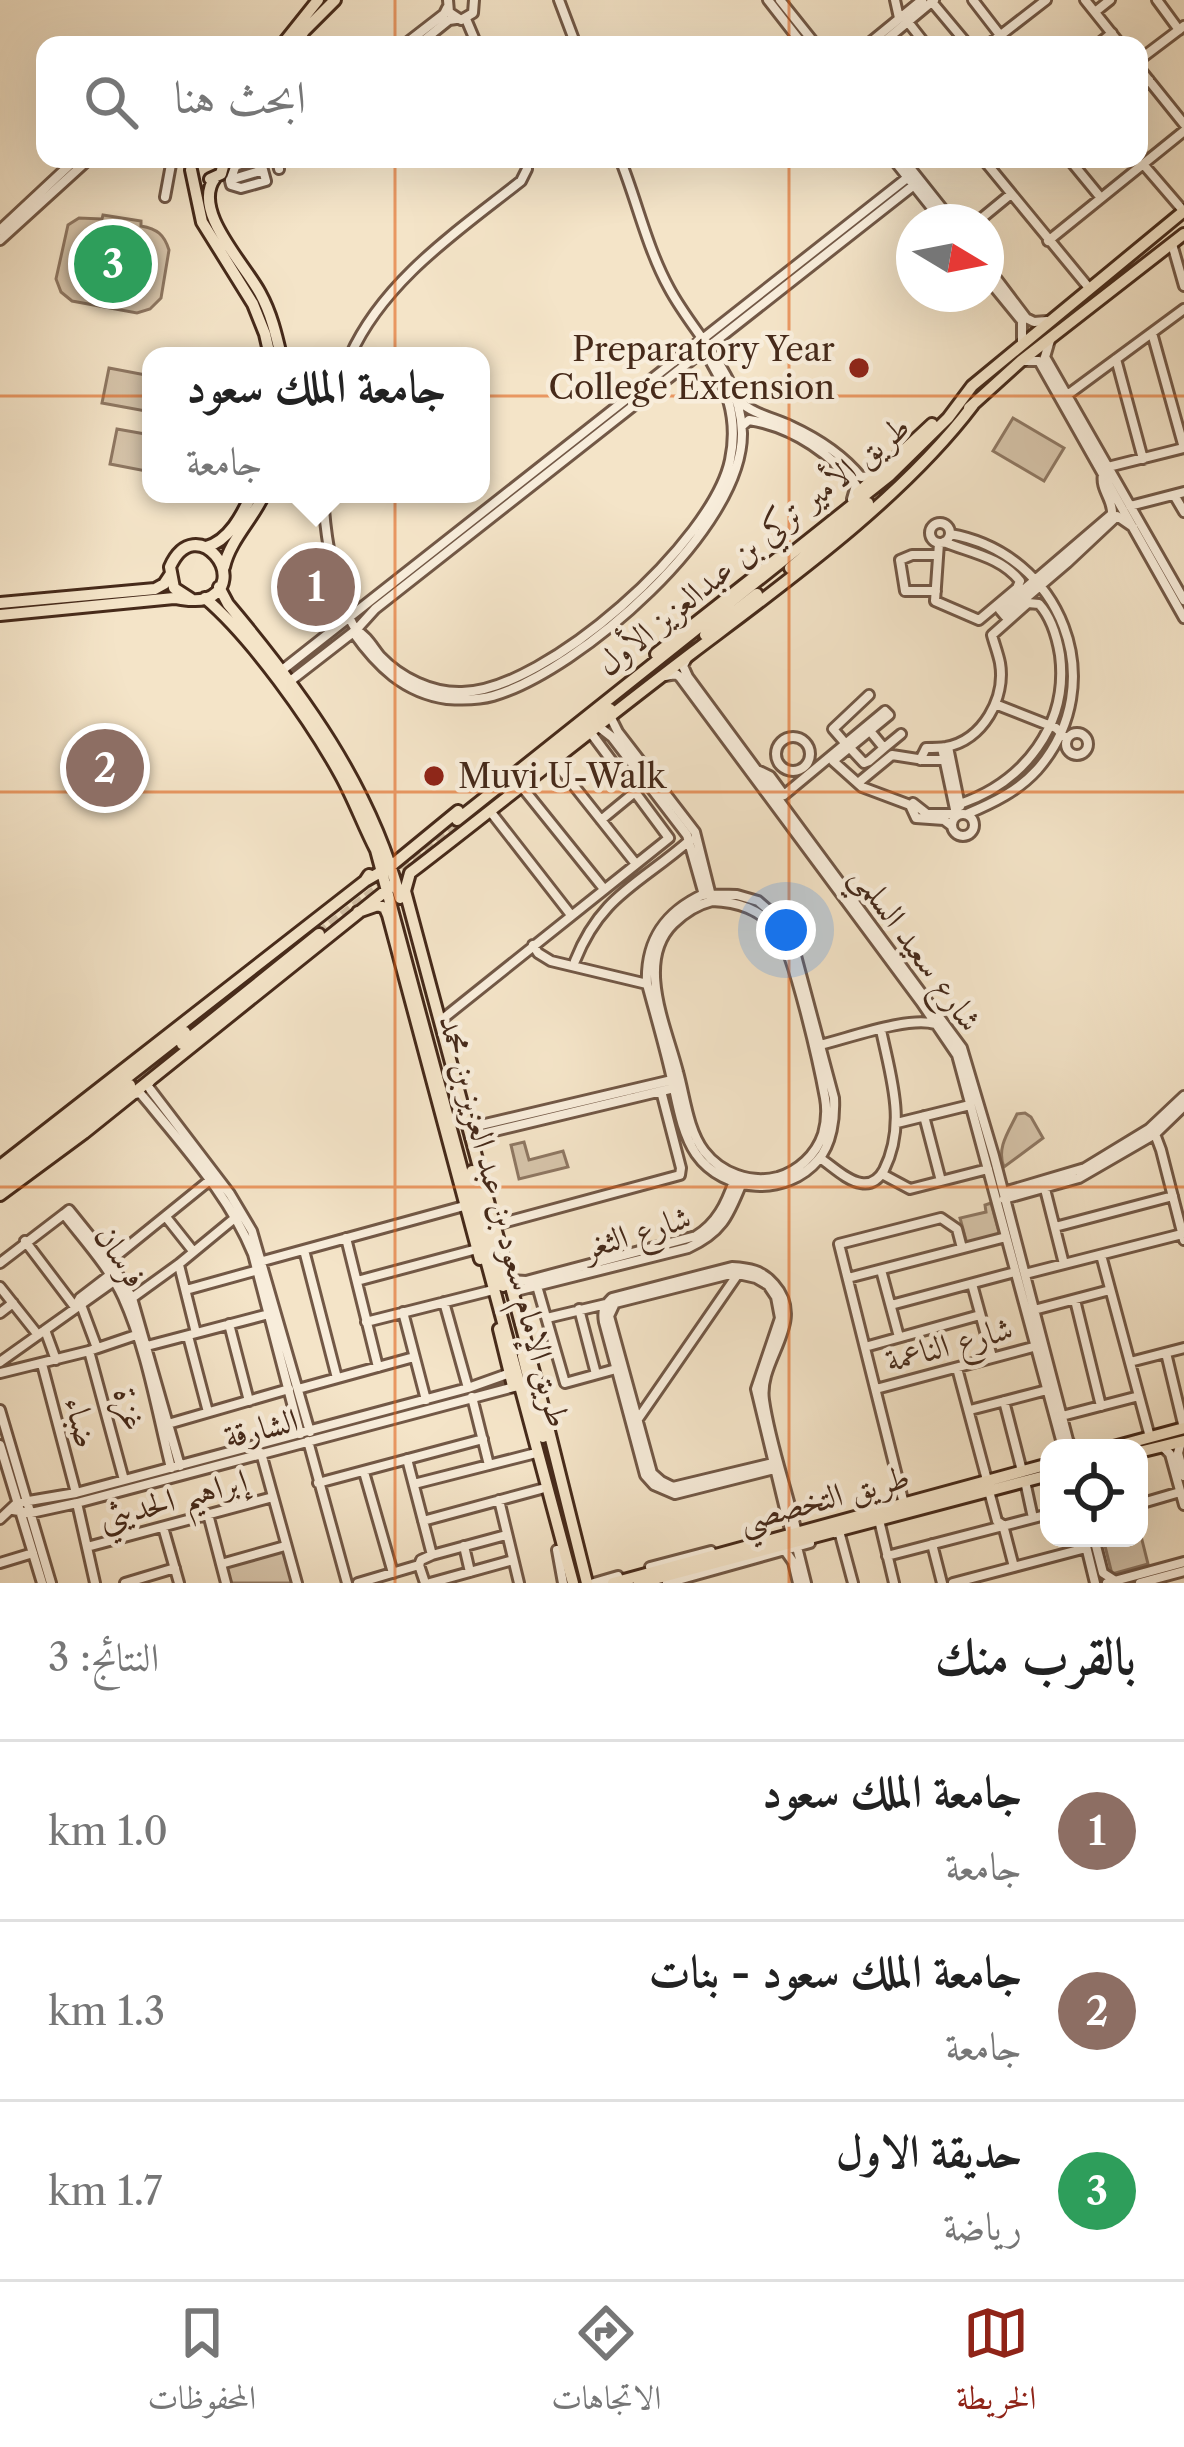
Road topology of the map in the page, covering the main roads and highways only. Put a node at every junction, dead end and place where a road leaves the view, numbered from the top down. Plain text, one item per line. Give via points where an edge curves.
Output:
1 (318, 0) edge
2 (335, 0) edge
3 (289, 36) edge
4 (303, 36) edge
5 (190, 168) edge
6 (193, 168) edge
7 (225, 168) edge
8 (215, 178) junction
9 (1183, 207) edge
10 (1184, 234) edge
11 (1130, 255) junction
12 (1113, 268) junction
13 (1139, 268) junction
14 (1121, 282) junction
15 (268, 347) edge
16 (279, 347) edge
17 (964, 393) junction
18 (973, 405) junction
19 (247, 503) edge
20 (259, 503) edge
21 (206, 547) junction
22 (223, 570) junction
23 (170, 575) junction
24 (749, 580) junction
25 (219, 587) junction
26 (768, 594) junction
27 (205, 598) junction
28 (191, 599) junction
29 (0, 603) edge
30 (0, 615) edge
31 (676, 652) junction
32 (365, 814) junction
33 (460, 821) junction
34 (379, 832) junction
35 (416, 844) junction
36 (376, 850) junction
37 (387, 869) junction
38 (410, 873) junction
39 (365, 881) junction
40 (392, 885) junction
41 (358, 912) junction
42 (393, 919) junction
43 (316, 933) junction
44 (413, 946) junction
45 (438, 1015) junction
46 (101, 1108) junction
47 (68, 1145) junction
48 (0, 1171) edge
49 (465, 1174) junction
50 (0, 1191) edge
51 (477, 1250) junction
52 (514, 1300) junction
53 (495, 1314) junction
54 (517, 1354) junction
55 (1143, 1439) edge
56 (1176, 1444) edge
57 (1040, 1468) edge
58 (1040, 1475) edge
59 (1024, 1476) junction
60 (988, 1485) junction
61 (557, 1550) road end
62 (584, 1581) edge
63 (639, 1583) edge

1 - 3 main road
2 - 4 main road
5 - 15 main road via 202,222 253,304
6 - 8 main road via 201,179
7 - 8 main road
8 - 16 main road via 208,208 262,297
9 - 11 main road, طريق الأمير تركي بن عبدالعزيز الأول
10 - 13 main road, طريق الأمير تركي بن عبدالعزيز الأول
11 - 12 main road, طريق الأمير تركي بن عبدالعزيز الأول
11 - 13 main road via 1128,267
12 - 14 main road via 1124,268
12 - 17 main road, طريق الأمير تركي بن عبدالعزيز الأول
13 - 14 main road, طريق الأمير تركي بن عبدالعزيز الأول
14 - 18 main road, طريق الأمير تركي بن عبدالعزيز الأول
17 - 24 main road
17 - 31 main road, طريق الأمير تركي بن عبدالعزيز الأول via 890,475
18 - 26 main road via 902,484
18 - 31 main road, طريق الأمير تركي بن عبدالعزيز الأول via 850,519
19 - 21 main road via 229,533
20 - 22 main road
21 - 22 main road
21 - 23 main road via 178,553
22 - 25 main road
23 - 28 main road
23 - 29 main road via 155,589
24 - 31 main road
24 - 33 main road
25 - 27 main road
25 - 32 main road via 336,749
26 - 31 main road
26 - 33 main road via 490,811
27 - 28 main road
27 - 32 main road via 305,719
28 - 30 main road
31 - 33 main road, طريق الأمير تركي بن عبدالعزيز الأول
32 - 34 main road
32 - 36 main road
33 - 35 main road
33 - 38 main road
34 - 35 main road via 396,848
34 - 37 main road
35 - 37 main road
36 - 37 main road
36 - 39 main road
37 - 39 main road
37 - 40 main road, طريق الإمام سعود بن عبد العزيز بن محمد
38 - 40 main road
38 - 45 main road via 406,895
39 - 43 main road
40 - 41 main road
40 - 42 main road, طريق الإمام سعود بن عبد العزيز بن محمد
40 - 44 main road, طريق الإمام سعود بن عبد العزيز بن محمد
41 - 42 main road via 378,905
41 - 43 main road
42 - 49 main road, طريق الإمام سعود بن عبد العزيز بن محمد
42 - 51 main road
43 - 46 main road
43 - 47 main road
43 - 48 main road
43 - 48 main road
44 - 45 main road
44 - 54 main road, طريق الإمام سعود بن عبد العزيز بن محمد
45 - 52 main road
46 - 47 main road
46 - 50 main road
47 - 50 main road
49 - 51 main road
49 - 54 main road, طريق الإمام سعود بن عبد العزيز بن محمد
51 - 53 main road
52 - 54 main road
52 - 62 main road
53 - 54 main road
53 - 61 main road
54 - 62 main road, طريق الإمام سعود بن عبد العزيز بن محمد
55 - 56 main road
57 - 59 main road, طريق التخصصي
58 - 59 main road, طريق التخصصي
59 - 60 main road, طريق التخصصي
60 - 62 main road, طريق التخصصي
60 - 63 main road, طريق التخصصي

